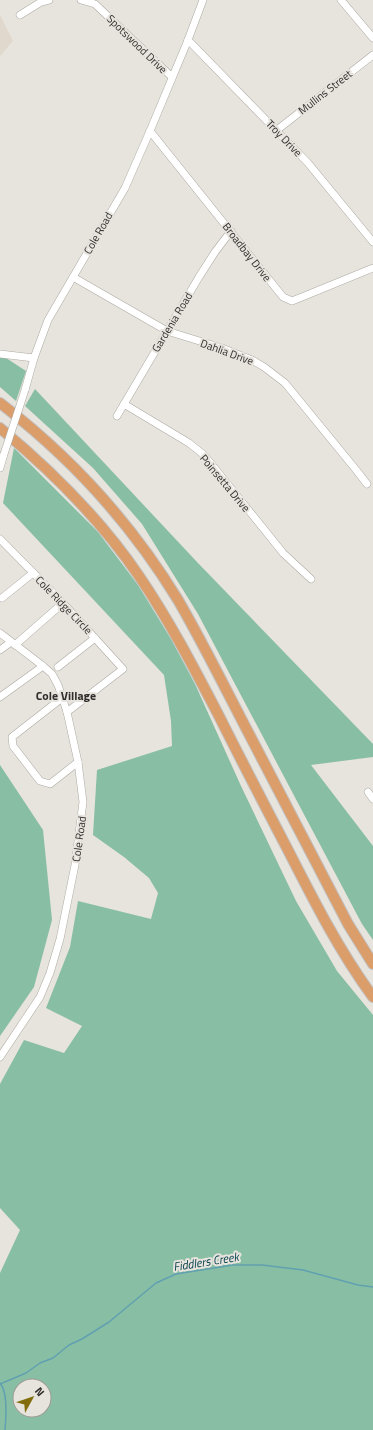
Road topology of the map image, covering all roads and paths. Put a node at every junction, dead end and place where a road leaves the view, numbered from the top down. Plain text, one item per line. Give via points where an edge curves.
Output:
1 (49, 0) edge
2 (81, 0) edge
3 (203, 0) edge
4 (341, 0) edge
5 (20, 15) dead end
6 (373, 38) edge
7 (188, 40) junction
8 (373, 55) edge
9 (172, 77) junction
10 (277, 130) junction
11 (150, 131) junction
12 (231, 232) junction
13 (373, 242) edge
14 (373, 268) edge
15 (73, 277) junction
16 (167, 331) junction
17 (0, 354) edge
18 (34, 358) junction
19 (0, 403) edge
20 (124, 404) junction
21 (117, 416) dead end
22 (0, 428) edge
23 (0, 468) edge
24 (367, 484) dead end
25 (0, 539) edge
26 (33, 573) junction
27 (311, 579) dead end
28 (2, 598) dead end
29 (63, 603) junction
30 (0, 633) edge
31 (95, 638) junction
32 (15, 644) junction
33 (0, 650) edge
34 (43, 666) junction
35 (58, 667) dead end
36 (0, 697) edge
37 (62, 698) junction
38 (67, 712) junction
39 (75, 764) junction
40 (368, 792) dead end
41 (373, 799) edge
42 (373, 964) edge
43 (373, 996) edge
44 (0, 1057) edge

1 - 5 street
2 - 9 street, Spotswood Drive via 96,4
3 - 7 street, Cole Road
4 - 6 street
7 - 9 street, Cole Road
7 - 10 street, Troy Drive
8 - 10 street, Mullins Street
9 - 11 street, Cole Road
10 - 13 street, Troy Drive via 308,163
11 - 12 street, Broadbay Drive
11 - 15 street, Cole Road via 125,188
12 - 14 street, Broadbay Drive via 283,297 292,301
12 - 16 street, Gardenia Road via 211,258
15 - 16 street, Dahlia Drive
15 - 18 street, Cole Road via 48,320
16 - 20 street, Gardenia Road
16 - 24 street, Dahlia Drive via 252,360 285,383
17 - 18 street
18 - 23 street, Cole Road, bridge
19 - 42 highway via 26,422 70,462 110,505 146,551 178,600 348,924
20 - 21 street, Gardenia Road
20 - 27 street, Poinsetta Drive via 189,443 204,455 283,553
22 - 43 highway via 67,489 104,530 138,575 196,672 318,909 343,953
25 - 26 street, Cole Ridge Circle
26 - 28 street
26 - 29 street, Cole Ridge Circle
29 - 31 street, Cole Ridge Circle
29 - 32 street
30 - 32 street, Cole Road
31 - 35 street, Cole Ridge Circle
31 - 38 street, Cole Ridge Circle via 123,669
32 - 33 street
32 - 34 street, Cole Road
34 - 36 street
34 - 37 street, Cole Road via 52,674
37 - 38 street, Cole Road
37 - 39 street via 12,737 13,746 40,781 50,784
38 - 39 street, Cole Road
39 - 44 street, Cole Road via 82,790 83,814 60,939 46,986
40 - 41 street

